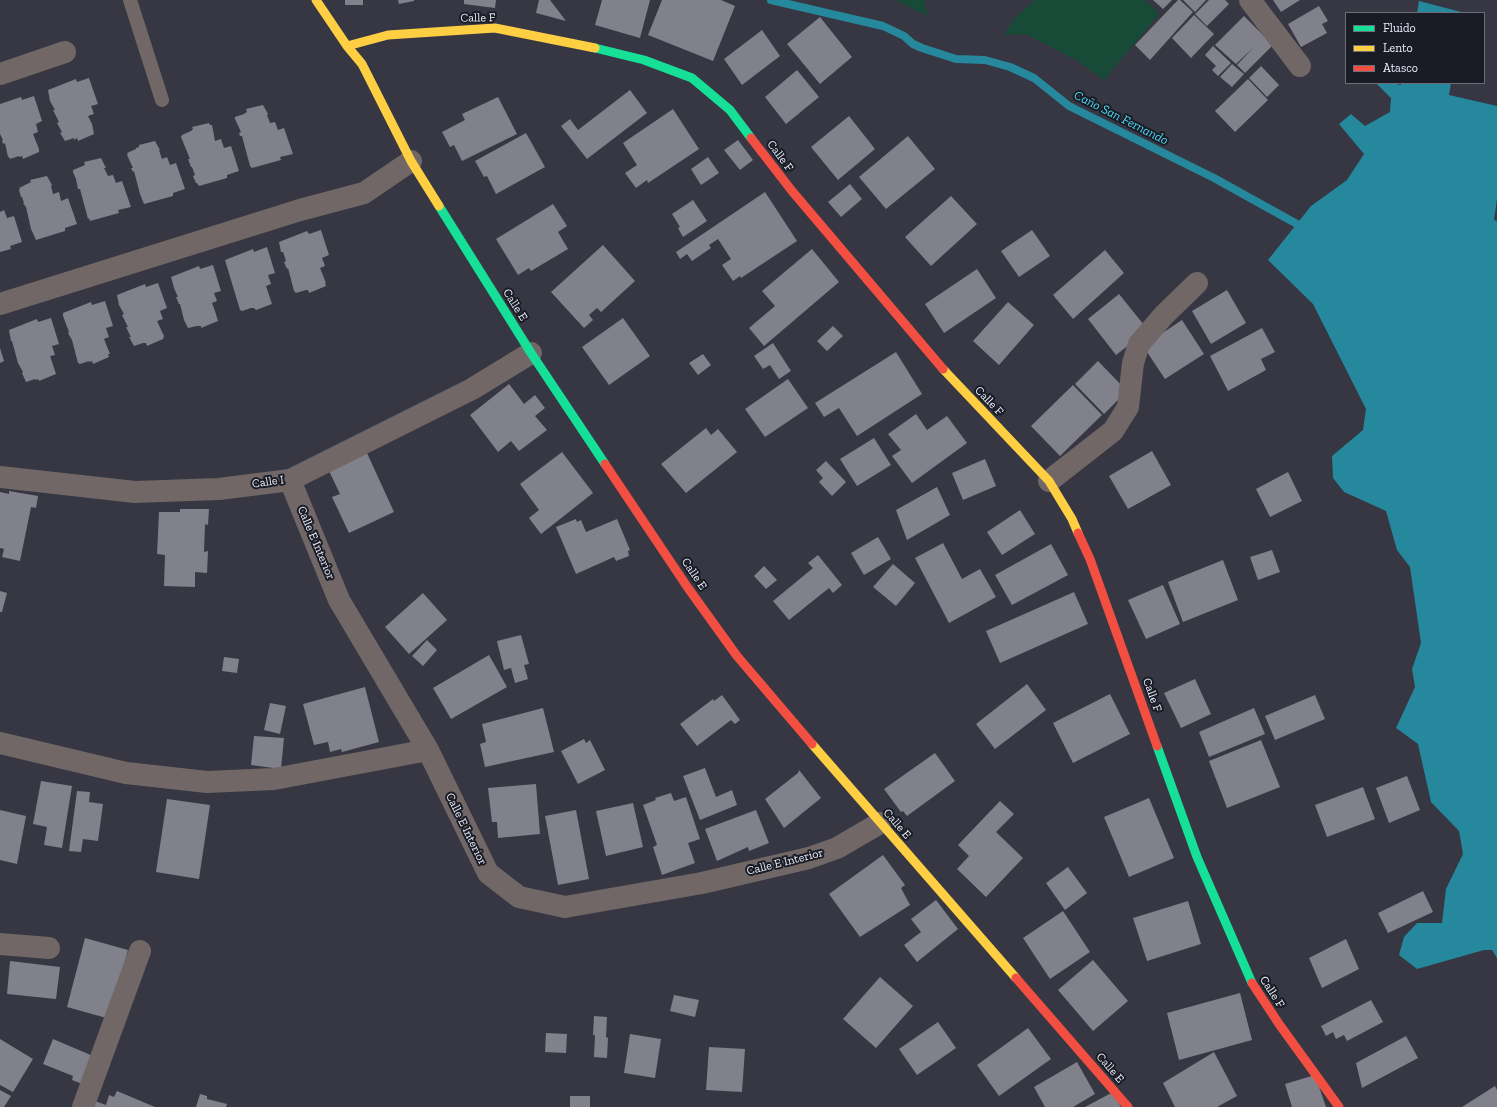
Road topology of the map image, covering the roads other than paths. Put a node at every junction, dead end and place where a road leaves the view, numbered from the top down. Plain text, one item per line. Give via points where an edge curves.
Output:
1 (130, 0) edge
2 (316, 0) edge
3 (1250, 0) edge
4 (347, 46) junction
5 (66, 52) dead end
6 (1300, 66) dead end
7 (0, 74) edge
8 (162, 100) dead end
9 (411, 161) junction
10 (1197, 283) dead end
11 (0, 304) edge
12 (531, 353) junction
13 (0, 477) edge
14 (290, 480) junction
15 (1049, 481) junction
16 (0, 743) edge
17 (428, 750) junction
18 (880, 823) junction
19 (0, 944) edge
20 (49, 948) dead end
21 (140, 951) dead end
22 (83, 1107) edge
23 (1128, 1107) edge
24 (1339, 1107) edge

1 - 8 lane
2 - 4 street, Calle E
3 - 6 street
4 - 9 street, Calle E via 362,64
4 - 15 street, Calle F via 388,35 495,28 644,60 692,78 730,110 792,191 936,363
5 - 7 street
9 - 11 street via 364,193 300,210
9 - 12 street, Calle E
10 - 15 street via 1139,344 1133,363 1128,407 1113,431
12 - 14 street, Calle I via 472,389
12 - 18 street, Calle E via 688,588 737,656
13 - 14 street, Calle I via 135,492 219,489
14 - 17 street, Calle E Interior via 339,600
15 - 24 street, Calle F via 1072,519 1090,559 1197,857 1249,978
16 - 17 street via 126,773 207,782 274,778
17 - 18 street, Calle E Interior via 488,873 519,897 565,907 702,882 809,858 837,848
18 - 23 street, Calle E
19 - 20 street
21 - 22 street

